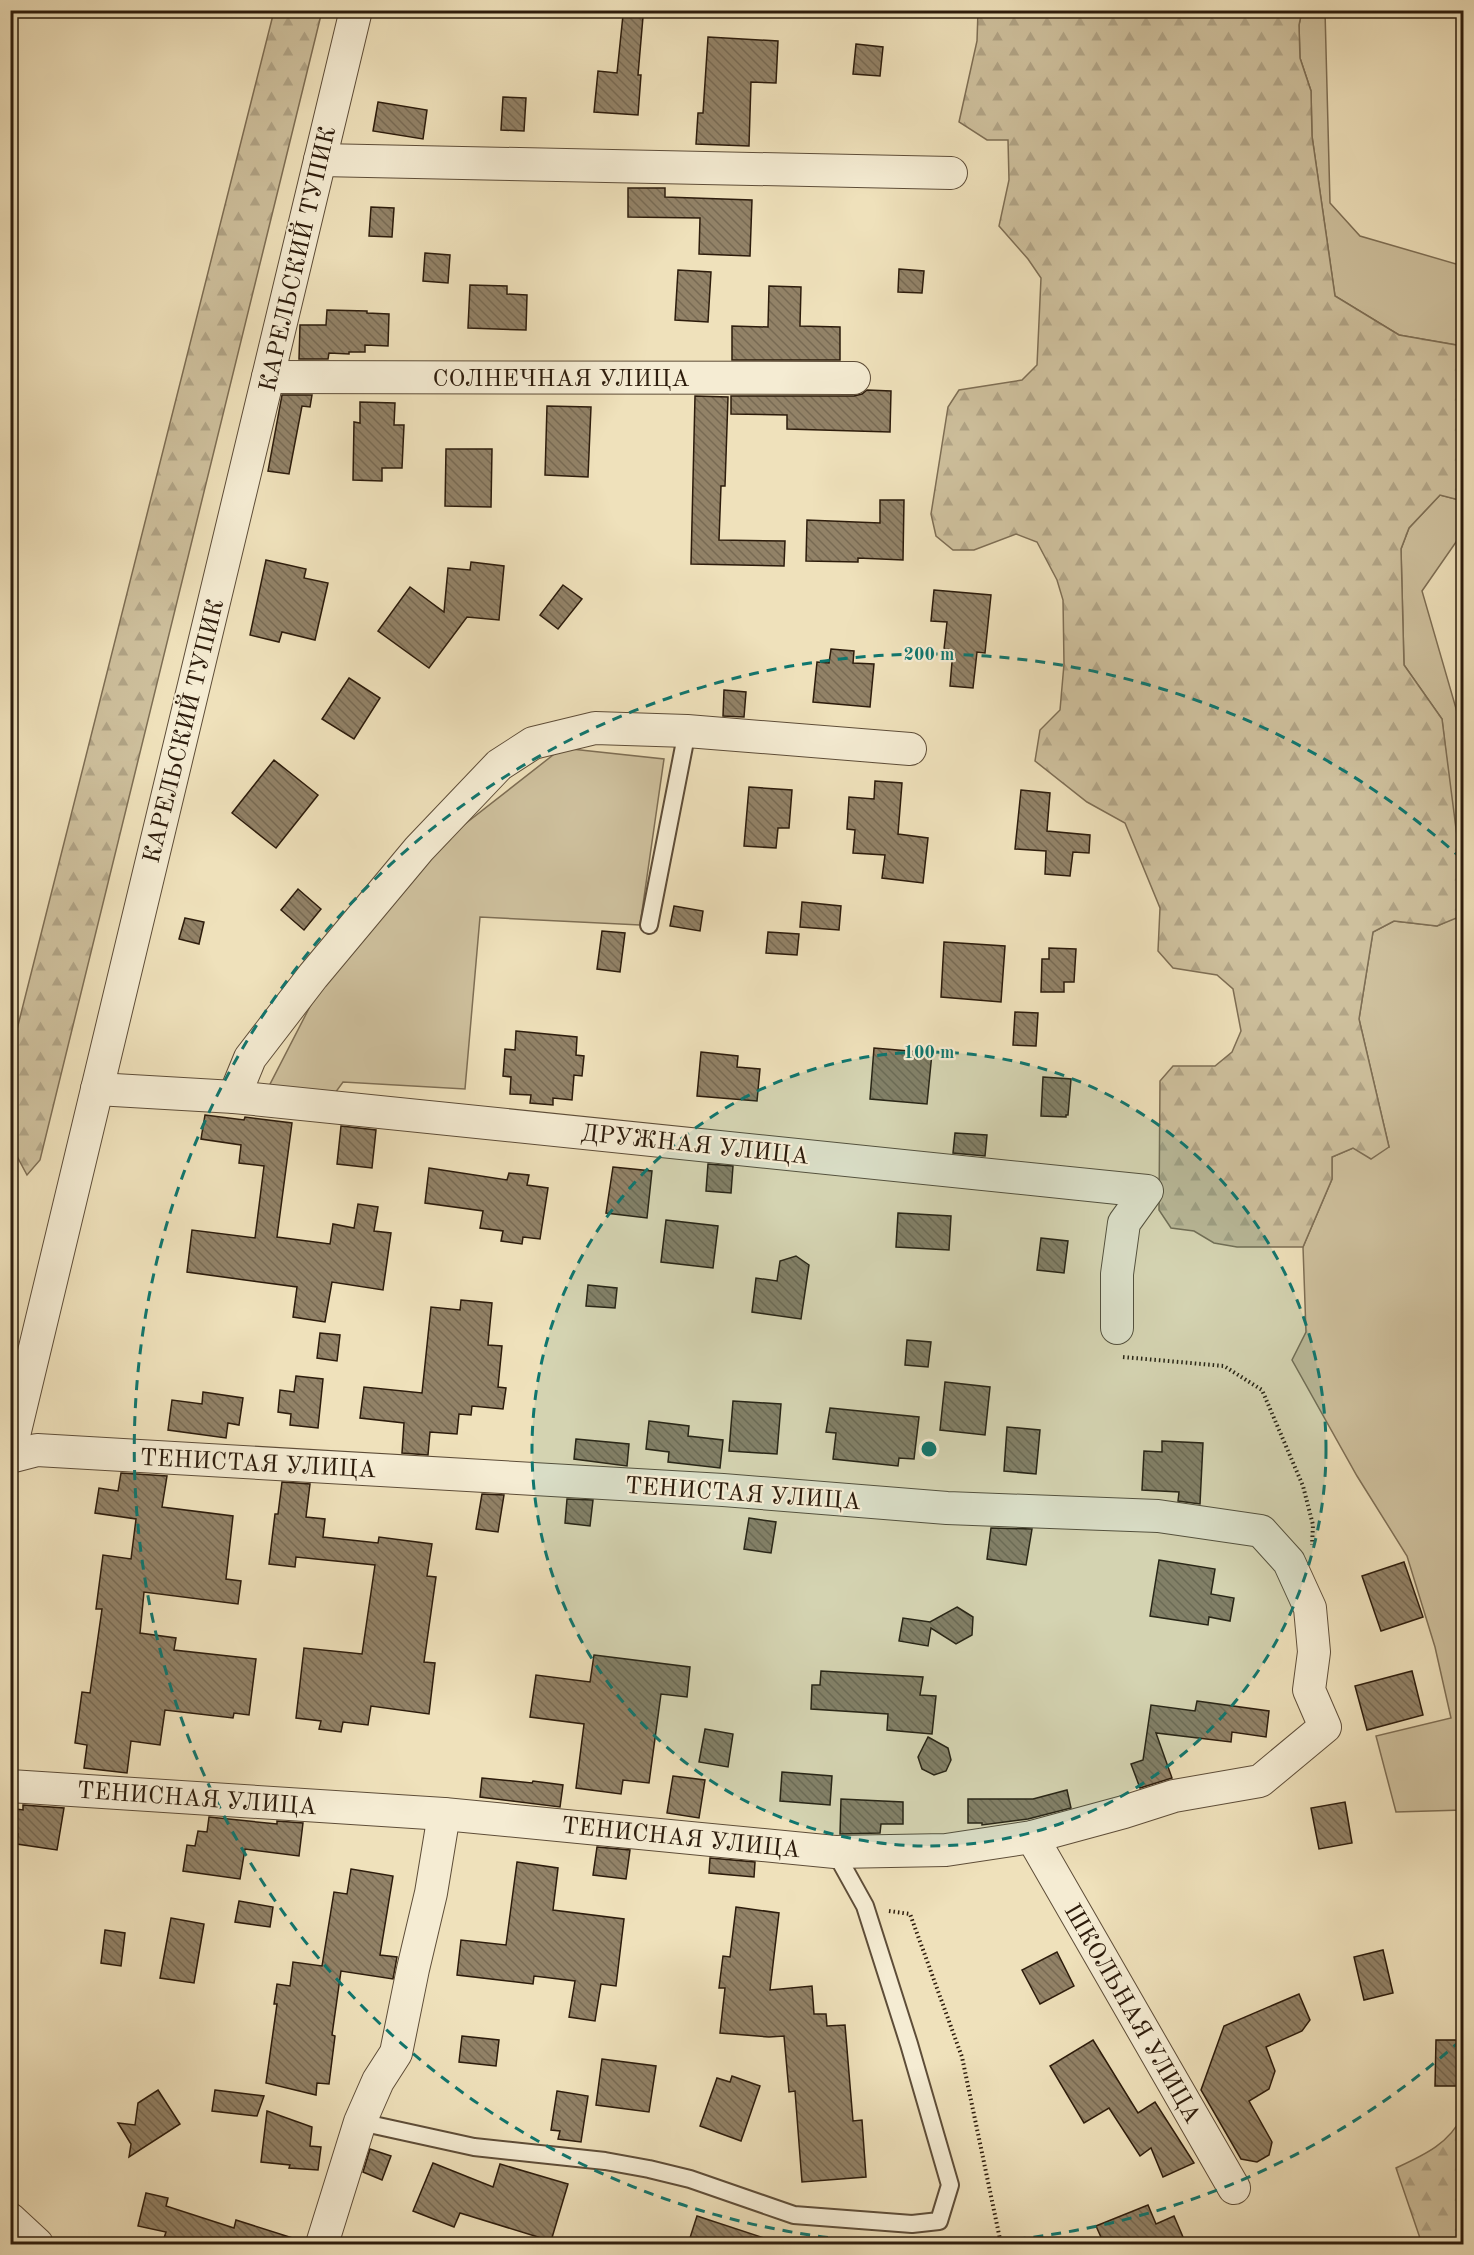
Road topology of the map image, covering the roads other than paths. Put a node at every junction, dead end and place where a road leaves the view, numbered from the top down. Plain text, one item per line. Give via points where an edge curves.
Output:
1 (356, 10) edge
2 (320, 160) junction
3 (951, 173) dead end
4 (268, 377) junction
5 (854, 378) dead end
6 (687, 731) junction
7 (910, 749) dead end
8 (649, 925) dead end
9 (97, 1089) junction
10 (234, 1097) junction
11 (1117, 1342) road end
12 (10, 1452) edge
13 (10, 1457) edge
14 (1325, 1727) joint
15 (10, 1786) edge
16 (444, 1814) junction
17 (1032, 1837) junction
18 (835, 1852) junction
19 (360, 2122) junction
20 (1234, 2188) dead end
21 (10, 2219) edge
22 (37, 2244) edge
23 (322, 2244) edge

1 - 2 street, КАРЕЛЬСКИЙ ТУПИК
2 - 3 street
2 - 4 street, КАРЕЛЬСКИЙ ТУПИК
4 - 5 street, СОЛНЕЧНАЯ УЛИЦА
4 - 9 street, КАРЕЛЬСКИЙ ТУПИК
6 - 7 street
6 - 8 lane
6 - 10 street via 595,728 533,743 499,765 419,849 313,976 250,1058
9 - 10 street, ДРУЖНАЯ УЛИЦА
9 - 12 street, КАРЕЛЬСКИЙ ТУПИК
10 - 11 street, ДРУЖНАЯ УЛИЦА via 1148,1191 1124,1223 1117,1274
13 - 14 street, ТЕНИСТАЯ УЛИЦА via 38,1450 699,1489 947,1508 1158,1516 1261,1531 1289,1562 1310,1608 1314,1652 1309,1690
14 - 17 street, ТЕНИСНАЯ УЛИЦА via 1260,1781 1174,1796
15 - 16 street, ТЕНИСНАЯ УЛИЦА
16 - 18 street, ТЕНИСНАЯ УЛИЦА
16 - 19 street via 396,2053 378,2081
17 - 18 street, ТЕНИСНАЯ УЛИЦА via 946,1850
17 - 20 street, ШКОЛЬНАЯ УЛИЦА
18 - 19 lane via 865,1906 950,2184 939,2221 912,2224 794,2215 649,2169 474,2147
19 - 23 street
21 - 22 street

